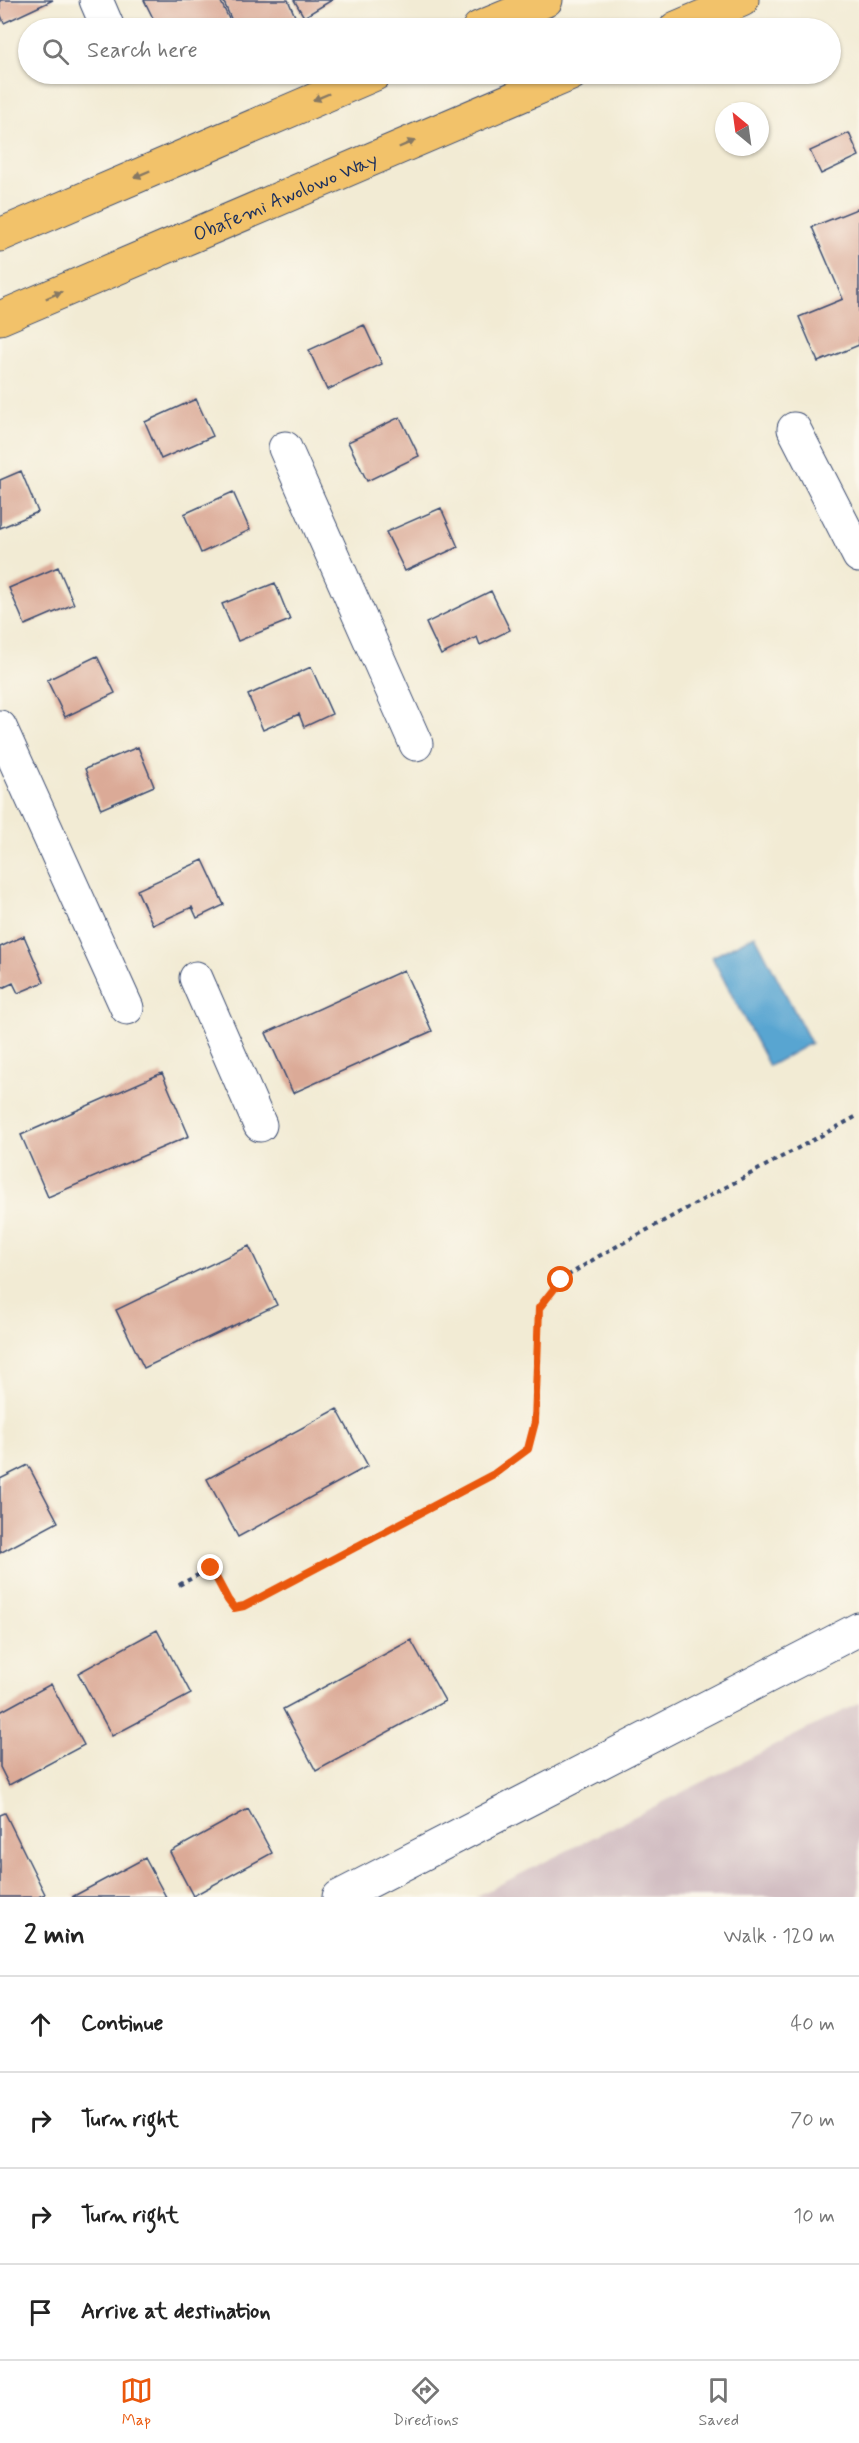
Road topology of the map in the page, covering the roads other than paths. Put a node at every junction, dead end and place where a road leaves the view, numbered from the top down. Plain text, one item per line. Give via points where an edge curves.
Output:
1 (96, 0) edge
2 (546, 0) edge
3 (742, 0) edge
4 (104, 18) edge
5 (504, 18) edge
6 (700, 18) edge
7 (352, 84) edge
8 (548, 84) edge
9 (0, 235) edge
10 (0, 318) edge
11 (794, 429) dead end
12 (285, 448) dead end
13 (859, 556) edge
14 (0, 728) edge
15 (416, 744) dead end
16 (196, 978) dead end
17 (127, 1008) dead end
18 (260, 1125) dead end
19 (859, 1629) edge
20 (339, 1897) edge

1 - 4 street
2 - 5 main road
3 - 6 main road
7 -> 9 main road
10 -> 8 main road, Obafemi Awolowo Way
11 - 13 street
12 - 15 street
14 - 17 street
16 - 18 street
19 - 20 street

